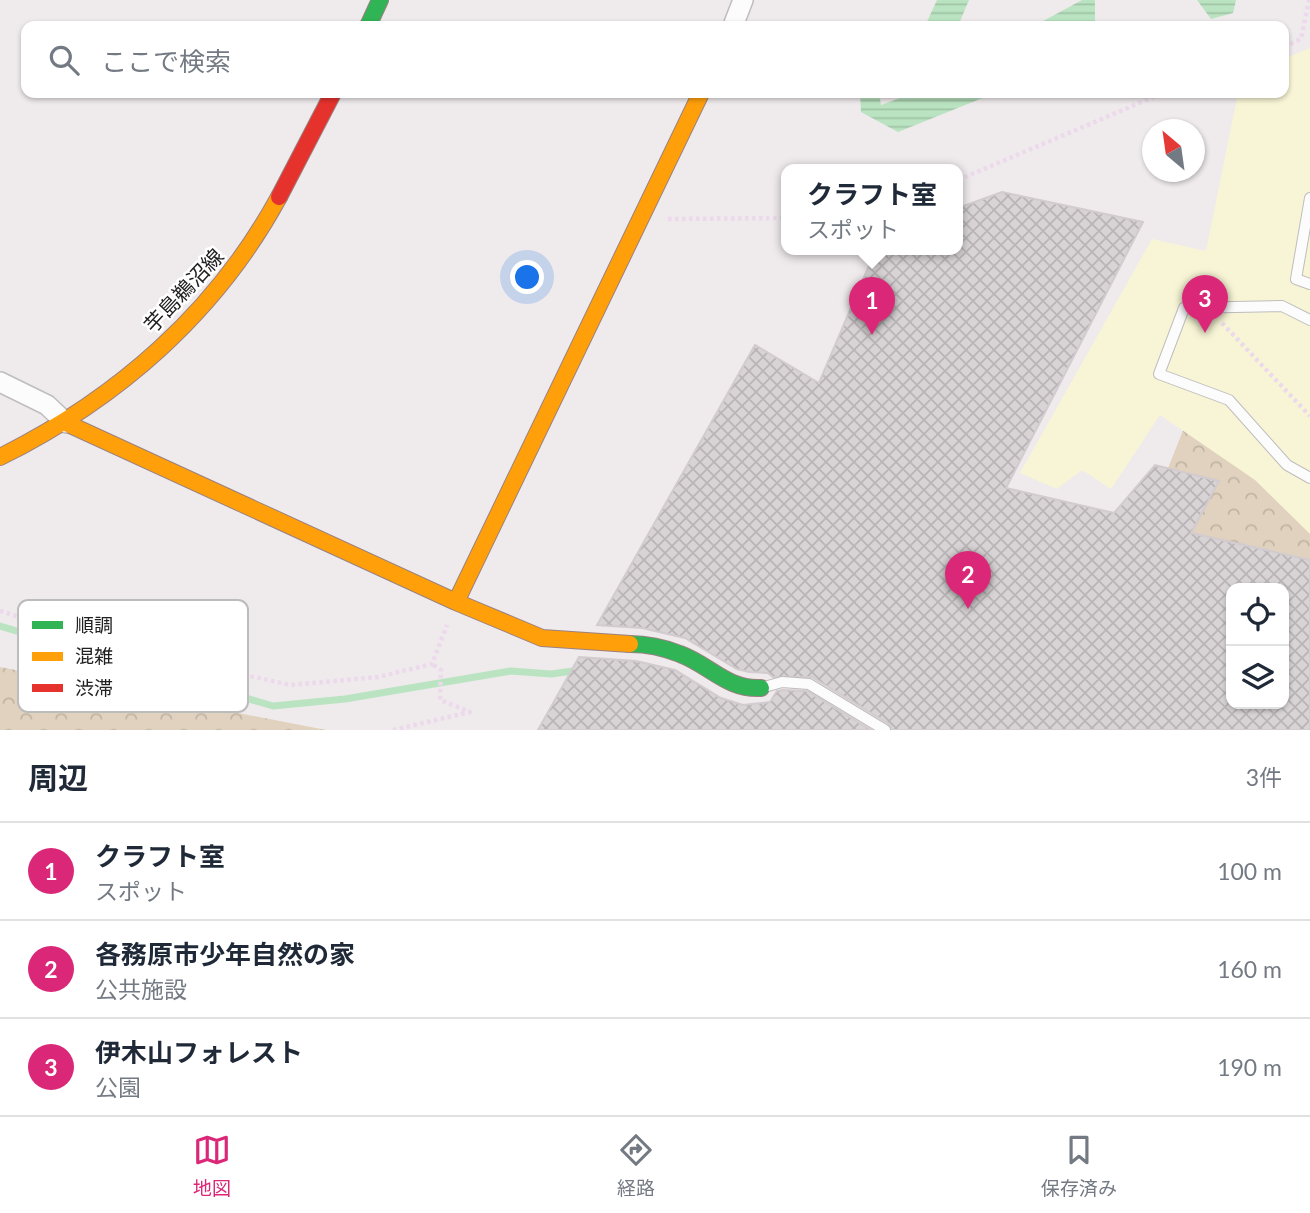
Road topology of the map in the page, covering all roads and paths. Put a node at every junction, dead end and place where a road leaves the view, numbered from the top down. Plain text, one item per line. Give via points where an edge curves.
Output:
1 (380, 0) edge
2 (743, 0) edge
3 (1309, 0) edge
4 (370, 21) edge
5 (735, 21) edge
6 (1289, 44) edge
7 (330, 98) edge
8 (699, 98) edge
9 (1151, 98) edge
10 (963, 178) edge
11 (1310, 198) edge
12 (781, 218) edge
13 (639, 219) junction
14 (1310, 284) edge
15 (1207, 307) junction
16 (1310, 320) edge
17 (0, 382) edge
18 (1310, 416) edge
19 (66, 423) junction
20 (0, 457) edge
21 (1310, 478) edge
22 (456, 601) junction
23 (0, 611) edge
24 (18, 616) edge
25 (432, 664) junction
26 (248, 676) edge
27 (761, 688) joint
28 (393, 730) edge
29 (885, 730) edge

1 - 4 street
2 - 5 street
3 - 6 path via 1301,38
7 - 19 street, 芋島鵜沼線 via 264,226 229,275 189,320 127,377
8 - 13 street
9 - 10 path
11 - 14 lane via 1296,279
12 - 13 path
13 - 22 street
15 - 16 lane via 1282,306
15 - 18 path
15 - 21 lane via 1184,308 1159,374 1229,400 1287,465
17 - 19 street via 47,405
19 - 20 street, 芋島鵜沼線
19 - 22 street
22 - 25 path
22 - 27 street via 542,638 638,644 681,654 730,684
23 - 24 path
25 - 26 path via 378,677 291,685
25 - 28 path via 441,670 440,700 470,712
27 - 29 lane via 782,682 809,684

